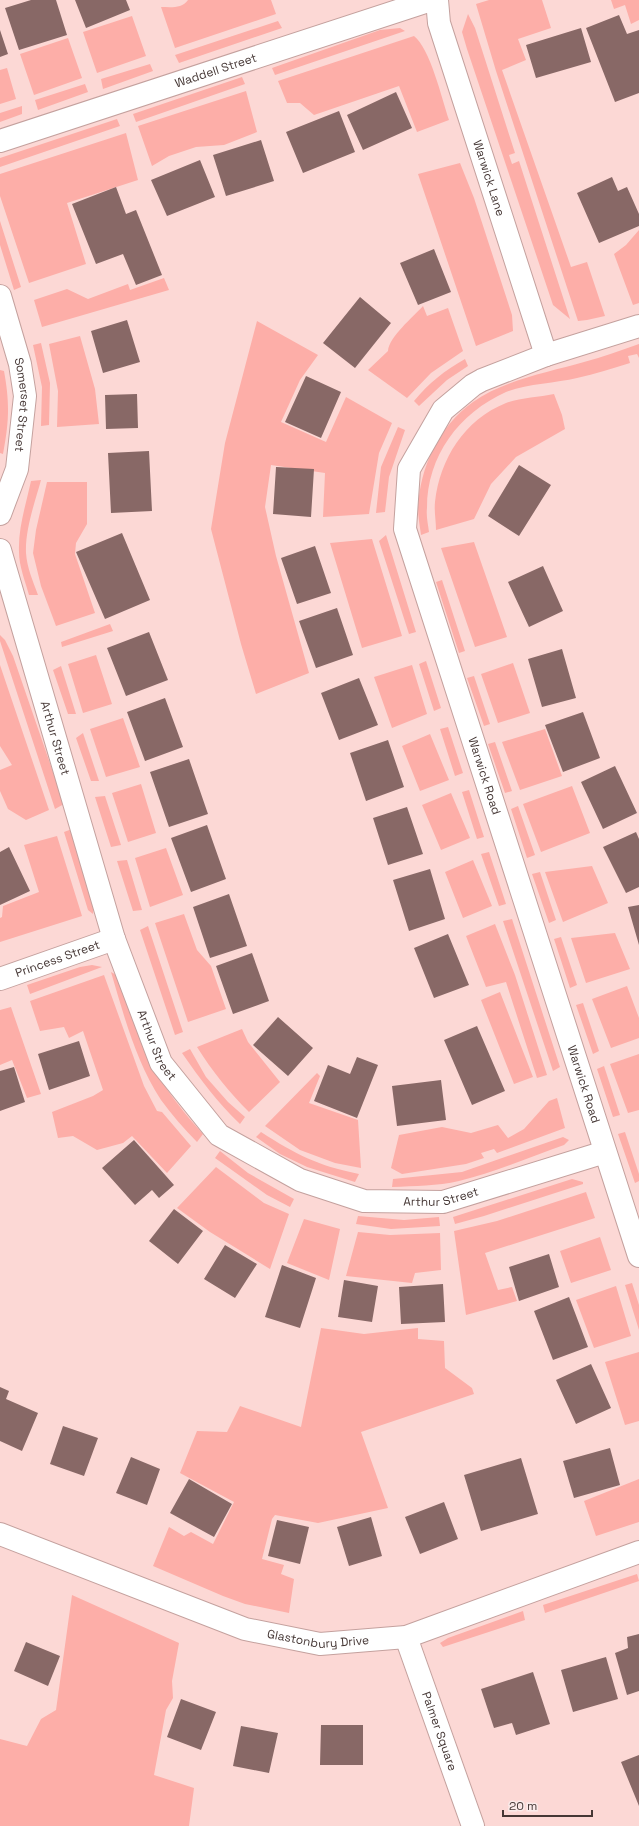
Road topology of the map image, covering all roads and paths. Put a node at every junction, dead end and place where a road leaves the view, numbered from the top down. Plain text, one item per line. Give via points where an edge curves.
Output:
1 (431, 0) edge
2 (436, 0) edge
3 (0, 141) edge
4 (0, 296) edge
5 (639, 326) edge
6 (546, 355) junction
7 (0, 514) edge
8 (0, 550) edge
9 (114, 939) junction
10 (0, 979) edge
11 (605, 1152) junction
12 (639, 1256) edge
13 (0, 1534) edge
14 (639, 1552) edge
15 (406, 1637) junction
16 (473, 1826) edge

1 - 3 street, Waddell Street
2 - 6 street, Warwick Lane via 439,23
4 - 7 street, Somerset Street via 16,350 25,396 17,469
5 - 6 street, Warwick Road
6 - 11 street, Warwick Road via 473,385 443,410 409,470 405,529
8 - 9 street, Arthur Street
9 - 10 street, Princess Street
9 - 11 street, Arthur Street via 161,1063 219,1135 300,1180 364,1201 443,1202
11 - 12 street, Warwick Road
13 - 15 street, Glastonbury Drive via 245,1630 320,1644
14 - 15 street, Glastonbury Drive
15 - 16 street, Palmer Square

